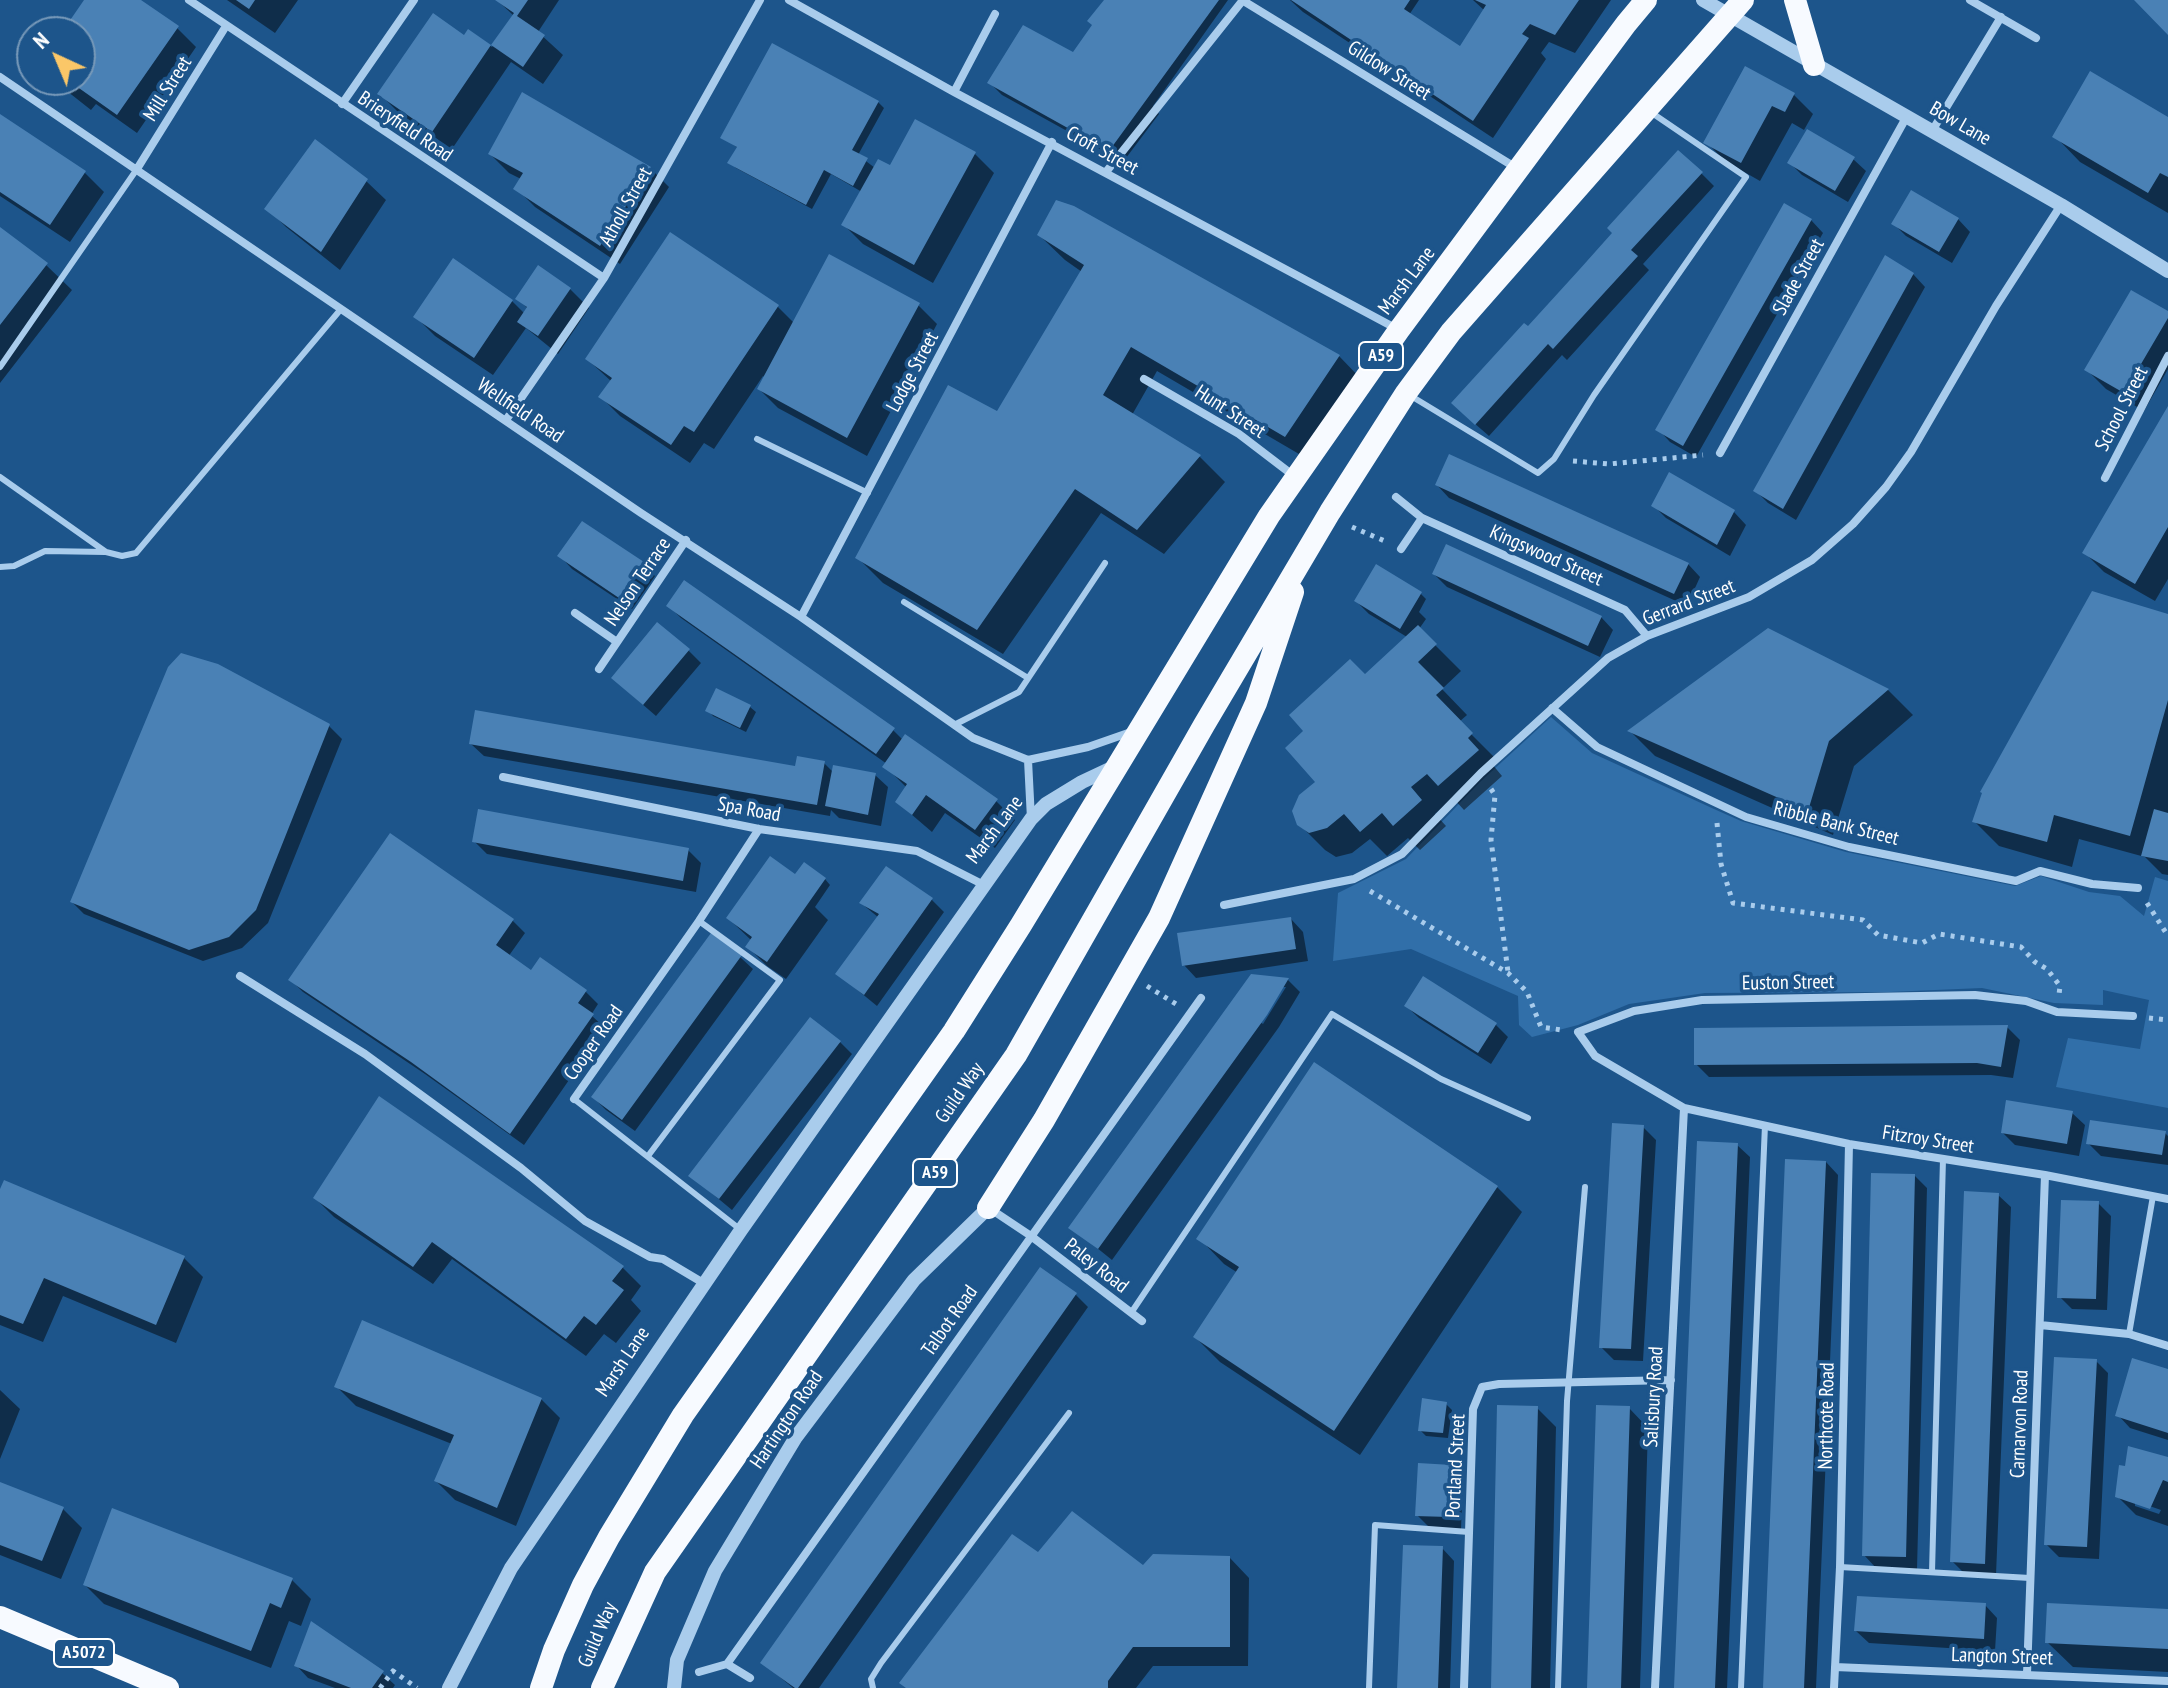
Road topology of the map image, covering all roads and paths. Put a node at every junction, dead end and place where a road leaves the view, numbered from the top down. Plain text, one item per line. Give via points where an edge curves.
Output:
1 (189, 0) edge
2 (414, 0) edge
3 (760, 0) edge
4 (789, 0) edge
5 (1242, 0) edge
6 (1646, 0) edge
7 (1703, 0) edge
8 (1795, 0) edge
9 (1970, 0) edge
10 (1736, 8) edge
11 (995, 14) dead end
12 (2001, 17) junction
13 (226, 26) junction
14 (2036, 38) dead end
15 (1814, 65) junction
16 (0, 77) edge
17 (954, 92) junction
18 (342, 104) junction
19 (1645, 109) junction
20 (1907, 116) junction
21 (1932, 131) junction
22 (1052, 142) junction
23 (137, 169) junction
24 (1518, 170) junction
25 (1106, 172) junction
26 (2061, 205) junction
27 (2168, 271) edge
28 (604, 278) junction
29 (342, 308) junction
30 (1399, 330) junction
31 (2168, 356) edge
32 (0, 367) edge
33 (1144, 379) dead end
34 (1406, 393) junction
35 (506, 420) junction
36 (757, 439) dead end
37 (1720, 453) joint
38 (1554, 459) junction
39 (0, 477) edge
40 (1295, 477) junction
41 (2105, 478) dead end
42 (868, 493) junction
43 (1396, 497) dead end
44 (1361, 514) dead end
45 (1422, 518) junction
46 (686, 540) junction
47 (1308, 549) junction
48 (1401, 549) joint
49 (106, 552) junction
50 (1105, 563) dead end
51 (0, 567) edge
52 (904, 602) dead end
53 (575, 613) dead end
54 (801, 617) junction
55 (1647, 636) junction
56 (617, 642) junction
57 (599, 669) dead end
58 (1028, 678) junction
59 (1552, 708) junction
60 (954, 725) junction
61 (1139, 729) junction
62 (1028, 760) junction
63 (1117, 766) junction
64 (1481, 773) junction
65 (503, 777) dead end
66 (1723, 807) junction
67 (1031, 819) junction
68 (759, 829) junction
69 (1354, 879) junction
70 (984, 885) junction
71 (2138, 888) joint
72 (1224, 905) dead end
73 (699, 921) junction
74 (2168, 936) edge
75 (1508, 973) junction
76 (1128, 974) junction
77 (240, 976) dead end
78 (1201, 998) dead end
79 (2057, 1012) junction
80 (1190, 1013) junction
81 (2133, 1016) dead end
82 (1578, 1032) junction
83 (574, 1099) joint
84 (1684, 1108) junction
85 (1528, 1118) dead end
86 (1765, 1125) junction
87 (1849, 1144) junction
88 (648, 1156) junction
89 (1943, 1159) junction
90 (2045, 1175) junction
91 (1585, 1187) dead end
92 (2153, 1196) junction
93 (2168, 1199) edge
94 (988, 1208) junction
95 (741, 1230) junction
96 (1031, 1236) junction
97 (705, 1284) junction
98 (1131, 1313) junction
99 (1142, 1321) dead end
100 (2040, 1325) junction
101 (2129, 1334) junction
102 (2168, 1346) edge
103 (1671, 1380) junction
104 (1568, 1382) junction
105 (1069, 1413) dead end
106 (1469, 1532) junction
107 (1840, 1567) junction
108 (1932, 1572) junction
109 (2030, 1578) junction
110 (0, 1617) edge
111 (727, 1664) junction
112 (1835, 1667) junction
113 (699, 1672) dead end
114 (2027, 1674) junction
115 (750, 1678) dead end
116 (2168, 1681) edge
117 (168, 1688) edge
118 (380, 1688) edge
119 (417, 1688) edge
120 (449, 1688) edge
121 (541, 1688) edge
122 (602, 1688) edge
123 (674, 1688) edge
124 (873, 1688) edge
125 (1369, 1688) edge
126 (1464, 1688) edge
127 (1558, 1688) edge
128 (1655, 1688) edge
129 (1741, 1688) edge
130 (1834, 1688) edge

1 - 13 street, Brieryfield Road
2 - 18 street
3 - 28 street, Atholl Street
4 - 17 street, Croft Street
5 - 24 street, Gildow Street
5 - 25 street
6 - 24 highway, Marsh Lane / A59
7 - 10 street
8 - 15 highway
9 - 12 street
10 - 15 street, Bow Lane
10 - 19 highway, A59
11 - 17 street
12 - 14 street
12 - 21 street
13 - 18 street, Brieryfield Road
13 - 23 street, Mill Street
15 - 20 street, Bow Lane
16 - 23 street, Wellfield Road
17 - 22 street, Croft Street
18 - 28 street, Brieryfield Road
19 - 34 highway, A59 via 1451,332
19 - 38 lane via 1746,177
20 - 21 street, Bow Lane
20 - 37 street, Slade Street
21 - 26 street, Bow Lane
22 - 25 street, Croft Street
22 - 42 street, Lodge Street
23 - 29 street, Wellfield Road
23 - 32 lane
24 - 30 highway, Marsh Lane / A59
25 - 30 street, Croft Street
26 - 27 street, Bow Lane
26 - 55 street, Gerrard Street via 1911,452 1853,524 1812,560 1749,597
28 - 35 street, Atholl Street
29 - 35 street, Wellfield Road
29 - 49 lane via 136,553
30 - 40 highway, Marsh Lane / A59
31 - 41 street, School Street
33 - 40 street, Hunt Street via 1229,427
34 - 38 lane via 1538,473
34 - 47 highway, A59
35 - 46 street, Wellfield Road
36 - 42 lane
37 - 38 path via 1609,464
39 - 49 lane
40 - 61 highway, Marsh Lane / A59
42 - 54 street, Lodge Street
43 - 45 street, Kingswood Street
44 - 48 path via 1352,527
45 - 48 street
45 - 55 street, Kingswood Street via 1625,610
46 - 54 street, Wellfield Road
46 - 56 street, Nelson Terrace
47 - 76 highway via 1256,703 1159,918
47 - 122 highway, Guild Way / A59 via 1016,1055 655,1572
49 - 51 lane via 45,551
50 - 58 lane
52 - 58 lane
53 - 56 street, Nelson Terrace
54 - 60 street, Wellfield Road
55 - 59 street, Gerrard Street via 1608,658
56 - 57 street, Nelson Terrace
58 - 60 lane via 1019,692
59 - 64 street, Gerrard Street
59 - 66 street, Ribble Bank Street via 1597,747
60 - 62 street, Wellfield Road
61 - 62 street
61 - 63 highway, Marsh Lane / A59
62 - 67 street
63 - 67 street, Marsh Lane via 1046,804
63 - 121 highway, Guild Way / A59 via 954,1031 683,1415 583,1585
64 - 69 street, Gerrard Street via 1402,854
64 - 75 path via 1495,795 1491,840
65 - 68 street, Spa Road
66 - 71 street, Ribble Bank Street via 1849,847 2016,881 2040,871
66 - 79 path via 1717,821 1721,864 1733,903 1863,920 1878,935 1922,943 1939,934 2021,947 2060,986
67 - 70 street, Marsh Lane
68 - 70 street, Spa Road via 917,851
68 - 73 street, Cooper Road
69 - 72 street, Gerrard Street
69 - 75 path
70 - 95 street, Marsh Lane
71 - 74 path
73 - 83 street, Cooper Road
73 - 88 lane via 780,980
75 - 82 path via 1527,992 1541,1027
76 - 80 path
76 - 94 highway
77 - 97 street via 365,1054 585,1221
78 - 80 street, Talbot Road
79 - 81 street, Euston Street
79 - 82 street, Euston Street via 2026,1001 1975,995 1702,1000 1634,1011
80 - 96 street, Talbot Road
82 - 84 street via 1595,1056
83 - 88 lane, Cooper Road
84 - 86 street, Fitzroy Street
84 - 103 street, Salisbury Road
85 - 98 lane via 1441,1079 1332,1014
86 - 87 street, Fitzroy Street
86 - 129 lane
87 - 89 street, Fitzroy Street
87 - 107 street, Northcote Road
88 - 95 lane, Cooper Road
89 - 90 street, Fitzroy Street
89 - 108 lane
90 - 92 street, Fitzroy Street
90 - 100 street, Carnarvon Road
91 - 104 lane
92 - 93 street, Fitzroy Street
92 - 101 lane
94 - 96 street, Paley Road
94 - 123 street, Hartington Road via 914,1280 796,1437 715,1571 677,1660
95 - 97 street, Marsh Lane
96 - 98 street, Paley Road
96 - 111 street, Talbot Road
97 - 120 street, Marsh Lane via 511,1568
98 - 99 street, Paley Road
100 - 101 street
100 - 109 street, Carnarvon Road
101 - 102 street
103 - 104 street, Portland Street
103 - 128 street, Salisbury Road
104 - 106 street, Portland Street via 1482,1387 1473,1409
104 - 127 lane
105 - 124 lane via 881,1663 871,1679
106 - 125 lane via 1375,1525
106 - 126 street, Portland Street
107 - 108 lane
107 - 112 street, Northcote Road
108 - 109 lane
109 - 114 street, Carnarvon Road
110 - 117 highway, A5072
111 - 113 street
111 - 115 street
112 - 114 street, Langton Street
112 - 130 street, Northcote Road
114 - 116 street, Langton Street
118 - 119 path via 393,1671

